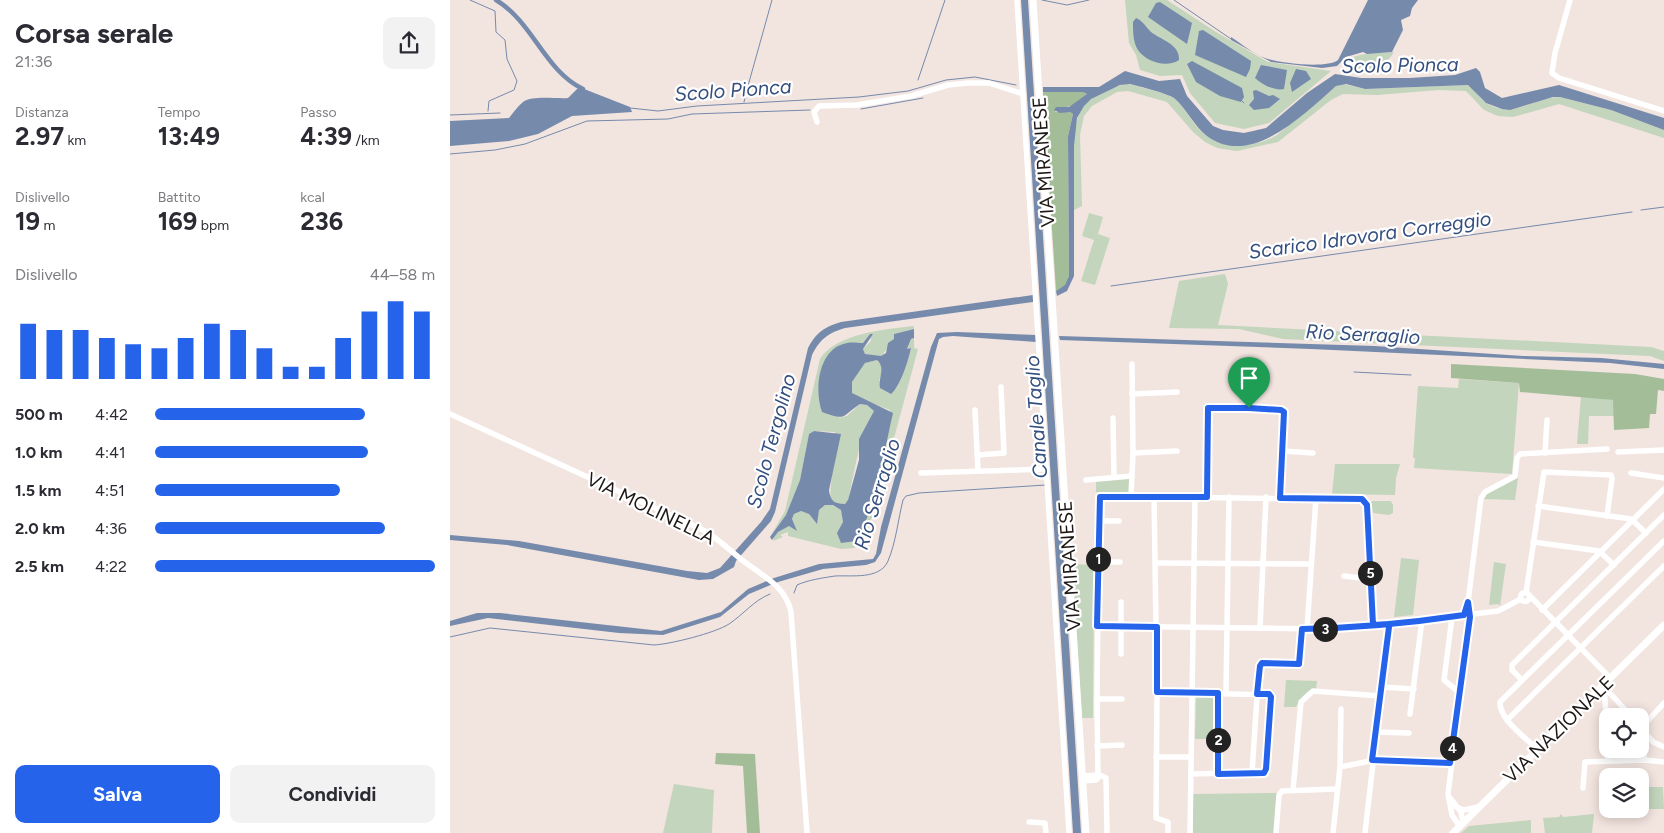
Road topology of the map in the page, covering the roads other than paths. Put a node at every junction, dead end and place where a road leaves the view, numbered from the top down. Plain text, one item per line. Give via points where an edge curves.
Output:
1 (1032, 0) edge
2 (1570, 0) edge
3 (1016, 1) edge
4 (1023, 94) junction
5 (1664, 111) edge
6 (817, 122) dead end
7 (1132, 364) dead end
8 (1001, 388) dead end
9 (1178, 392) dead end
10 (1132, 394) junction
11 (975, 410) dead end
12 (450, 414) edge
13 (1113, 418) dead end
14 (1547, 420) dead end
15 (1607, 448) dead end
16 (1664, 450) edge
17 (1177, 451) dead end
18 (1282, 451) junction
19 (1312, 452) dead end
20 (1618, 452) dead end
21 (1134, 453) junction
22 (1546, 453) junction
23 (977, 455) junction
24 (1047, 469) junction
25 (978, 470) junction
26 (921, 473) dead end
27 (1631, 473) dead end
28 (1114, 476) junction
29 (1132, 476) junction
30 (1664, 478) edge
31 (1086, 480) dead end
32 (1664, 490) edge
33 (1131, 496) junction
34 (1154, 497) junction
35 (1195, 497) junction
36 (1207, 497) junction
37 (1229, 497) junction
38 (1266, 497) junction
39 (1280, 498) junction
40 (1316, 498) junction
41 (1538, 506) junction
42 (1664, 515) edge
43 (1607, 516) junction
44 (1633, 520) junction
45 (1099, 521) junction
46 (1119, 521) dead end
47 (1646, 533) junction
48 (1664, 541) edge
49 (1533, 542) junction
50 (1601, 552) junction
51 (1098, 562) junction
52 (1120, 562) dead end
53 (1156, 563) junction
54 (1194, 563) junction
55 (1228, 564) junction
56 (1263, 564) junction
57 (1311, 564) junction
58 (1614, 565) junction
59 (1664, 566) edge
60 (1344, 576) dead end
61 (1370, 579) junction
62 (1528, 594) junction
63 (1121, 602) dead end
64 (1542, 610) junction
65 (1466, 615) junction
66 (1452, 617) junction
67 (1422, 620) junction
68 (1555, 623) junction
69 (1389, 624) junction
70 (1664, 624) edge
71 (1373, 625) junction
72 (1097, 626) junction
73 (1120, 627) junction
74 (1157, 627) junction
75 (1193, 627) junction
76 (1227, 628) junction
77 (1260, 628) junction
78 (1304, 629) junction
79 (1567, 636) junction
80 (1580, 649) junction
81 (1121, 654) dead end
82 (1610, 678) junction
83 (1522, 680) junction
84 (1603, 686) junction
85 (1382, 687) junction
86 (1414, 690) junction
87 (1157, 692) junction
88 (1191, 693) junction
89 (1218, 693) junction
90 (1226, 693) junction
91 (1460, 693) junction
92 (1257, 694) junction
93 (1380, 696) junction
94 (1097, 699) junction
95 (1122, 699) dead end
96 (1664, 703) edge
97 (1341, 708) dead end
98 (1605, 708) edge
99 (1624, 708) edge
100 (1410, 714) dead end
101 (1649, 719) edge
102 (1507, 720) junction
103 (1376, 732) junction
104 (1409, 733) dead end
105 (1649, 738) edge
106 (1097, 746) junction
107 (1122, 746) dead end
108 (1664, 747) edge
109 (1537, 749) junction
110 (1156, 757) junction
111 (1191, 757) junction
112 (1372, 760) junction
113 (1644, 760) joint
114 (1608, 761) joint
115 (1664, 762) edge
116 (1450, 763) junction
117 (1340, 766) junction
118 (1252, 773) junction
119 (1191, 774) junction
120 (1218, 774) junction
121 (1098, 775) junction
122 (1082, 779) junction
123 (1584, 788) dead end
124 (1337, 789) junction
125 (1293, 790) junction
126 (1448, 794) junction
127 (1456, 806) junction
128 (1478, 808) junction
129 (1029, 822) dead end
130 (1461, 825) junction
131 (807, 833) edge
132 (1046, 833) edge
133 (1069, 833) edge
134 (1086, 833) edge
135 (1107, 833) edge
136 (1168, 833) edge
137 (1190, 833) edge
138 (1276, 833) edge
139 (1333, 833) edge
140 (1365, 833) edge
141 (1453, 833) edge

1 - 122 main road, VIA MIRANESE
2 - 5 street via 1552,73
3 - 4 street
4 - 6 street via 988,83 948,85 911,96 857,105 819,106 814,112
4 - 24 street
7 - 10 street
8 - 23 street via 1004,453
9 - 10 street
10 - 21 street
11 - 23 street
12 - 131 street, VIA MOLINELLA via 701,529 766,575 778,588 790,604
13 - 28 street
14 - 22 street
15 - 22 street
16 - 20 street
17 - 21 street
18 - 19 street
18 - 36 street via 1284,412 1281,410 1209,408
18 - 39 street
21 - 29 street
22 - 65 street via 1520,454 1515,476 1482,495
23 - 25 street
24 - 25 street
24 - 133 street
25 - 26 street
27 - 30 street
28 - 29 street
28 - 31 street
29 - 33 street
32 - 44 street
33 - 34 street
33 - 45 street via 1100,498
34 - 35 street
34 - 53 street
35 - 36 street
35 - 54 street
36 - 37 street
37 - 38 street
37 - 55 street
38 - 39 street
38 - 56 street
39 - 40 street
40 - 57 street
40 - 61 street via 1362,499 1366,503
41 - 43 street
41 - 43 street via 1544,472 1612,476
41 - 49 street
42 - 47 street
43 - 44 street
44 - 47 street
44 - 50 street
45 - 46 street
45 - 51 street
47 - 58 street
48 - 79 street
49 - 50 street
49 - 62 street
50 - 58 street
50 - 64 street
51 - 52 street
51 - 72 street
53 - 54 street
53 - 74 street
54 - 55 street
54 - 75 street
55 - 56 street
55 - 76 street
56 - 57 street
56 - 77 street
57 - 78 street
58 - 68 street
59 - 80 street
60 - 61 street
61 - 71 street
62 - 64 street
62 - 65 street via 1522,594 1522,599 1504,609
63 - 73 street
64 - 68 street
65 - 66 street
65 - 91 street
66 - 67 street
66 - 91 street via 1444,680
67 - 69 street
67 - 86 street
68 - 79 street
68 - 83 street via 1512,665 1512,670
69 - 71 street
69 - 85 street
70 - 82 main road, VIA NAZIONALE
71 - 78 street
72 - 73 street
72 - 94 street
73 - 74 street
73 - 81 street
74 - 75 street
74 - 87 street
75 - 76 street
75 - 88 street
76 - 77 street
76 - 90 street
77 - 78 street
78 - 92 street via 1299,664 1260,664
79 - 80 street
79 - 83 street
80 - 82 street
80 - 102 street
82 - 84 main road, VIA NAZIONALE
83 - 102 street via 1500,702
84 - 98 street
84 - 99 street
84 - 109 main road, VIA NAZIONALE
85 - 86 street
85 - 93 street
86 - 100 street
87 - 88 street
87 - 110 street
88 - 89 street
88 - 111 street
89 - 90 street
89 - 120 street
90 - 92 street
91 - 116 street
92 - 118 street
92 - 118 street via 1271,695 1266,771
93 - 103 street
93 - 125 street via 1310,692 1299,708
94 - 95 street
94 - 106 street
96 - 101 street
97 - 117 street
102 - 109 street
103 - 104 street
103 - 112 street
105 - 108 street
106 - 107 street
106 - 121 street
109 - 128 main road, VIA NAZIONALE
110 - 111 street
110 - 136 street via 1156,818 1168,822
111 - 119 street
112 - 116 street
112 - 117 street
112 - 140 street
113 - 114 street
113 - 115 street
114 - 123 street via 1584,763
116 - 126 street
117 - 124 street
118 - 120 street
119 - 120 street
119 - 137 street
121 - 122 street
121 - 135 street via 1106,778 1107,784
122 - 134 main road, VIA MIRANESE
124 - 125 street
124 - 139 street
125 - 138 street via 1282,791 1279,795
126 - 127 street
126 - 130 street via 1452,815
127 - 128 street via 1464,810
127 - 130 street via 1461,812
128 - 130 main road, VIA NAZIONALE
129 - 132 street via 1045,823
130 - 141 main road, VIA NAZIONALE

